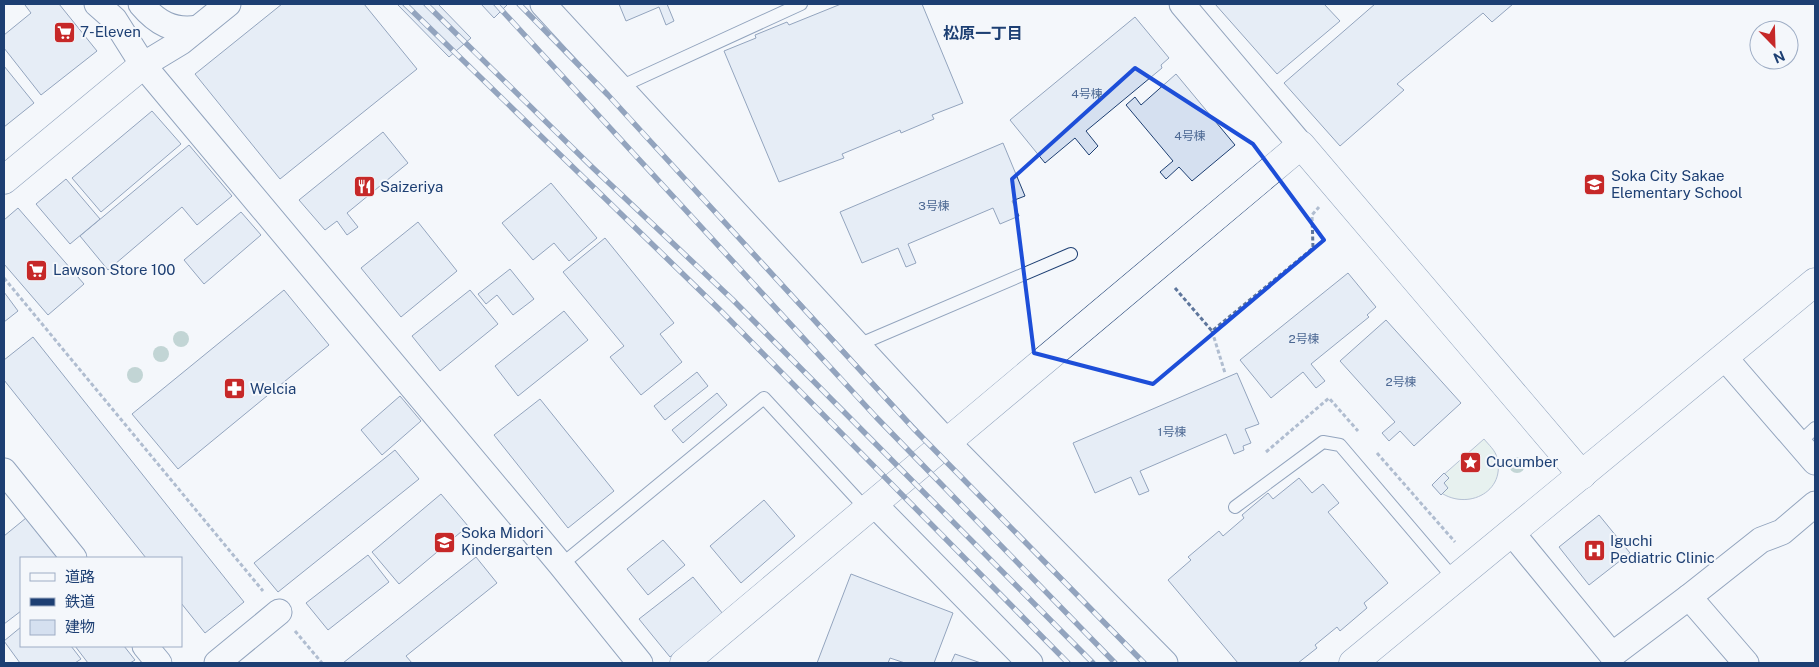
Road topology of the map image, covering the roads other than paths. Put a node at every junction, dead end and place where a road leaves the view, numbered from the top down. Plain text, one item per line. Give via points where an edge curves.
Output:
1 (97, 4) edge
2 (228, 4) edge
3 (543, 4) edge
4 (802, 4) edge
5 (1182, 4) edge
6 (147, 10) edge
7 (198, 28) junction
8 (143, 65) junction
9 (620, 87) junction
10 (1301, 145) junction
11 (4, 180) edge
12 (1071, 254) dead end
13 (1815, 282) edge
14 (858, 345) junction
15 (1725, 358) junction
16 (1807, 435) edge
17 (948, 442) junction
18 (1815, 462) edge
19 (4, 471) edge
20 (1582, 475) junction
21 (866, 502) junction
22 (1815, 504) edge
23 (1235, 507) dead end
24 (1512, 533) junction
25 (73, 557) edge
26 (561, 564) junction
27 (1455, 580) junction
28 (1689, 597) junction
29 (279, 612) road end
30 (146, 647) edge
31 (1607, 659) edge
32 (159, 663) edge
33 (217, 663) edge
34 (640, 663) edge
35 (684, 663) edge
36 (1030, 663) edge
37 (1165, 663) edge
38 (1353, 663) edge
39 (1746, 663) edge

1 - 8 street via 114,19
2 - 7 street
3 - 9 street
4 - 9 lane
5 - 10 street
6 - 7 street via 167,26 184,30
6 - 8 street via 149,45
7 - 8 street
8 - 11 street
8 - 26 street
9 - 14 street
10 - 17 street
10 - 20 street
12 - 14 lane
13 - 15 street
14 - 17 street
15 - 16 street
15 - 20 street
16 - 18 street
17 - 21 street
17 - 37 street
19 - 25 street
20 - 24 street
21 - 26 lane via 764,398
21 - 35 street
21 - 36 street
22 - 28 street via 1782,532 1761,540
23 - 27 lane via 1323,442 1340,445
24 - 27 street
24 - 31 street
26 - 34 street
27 - 38 street
28 - 31 street
28 - 39 street
29 - 33 street
30 - 32 street

